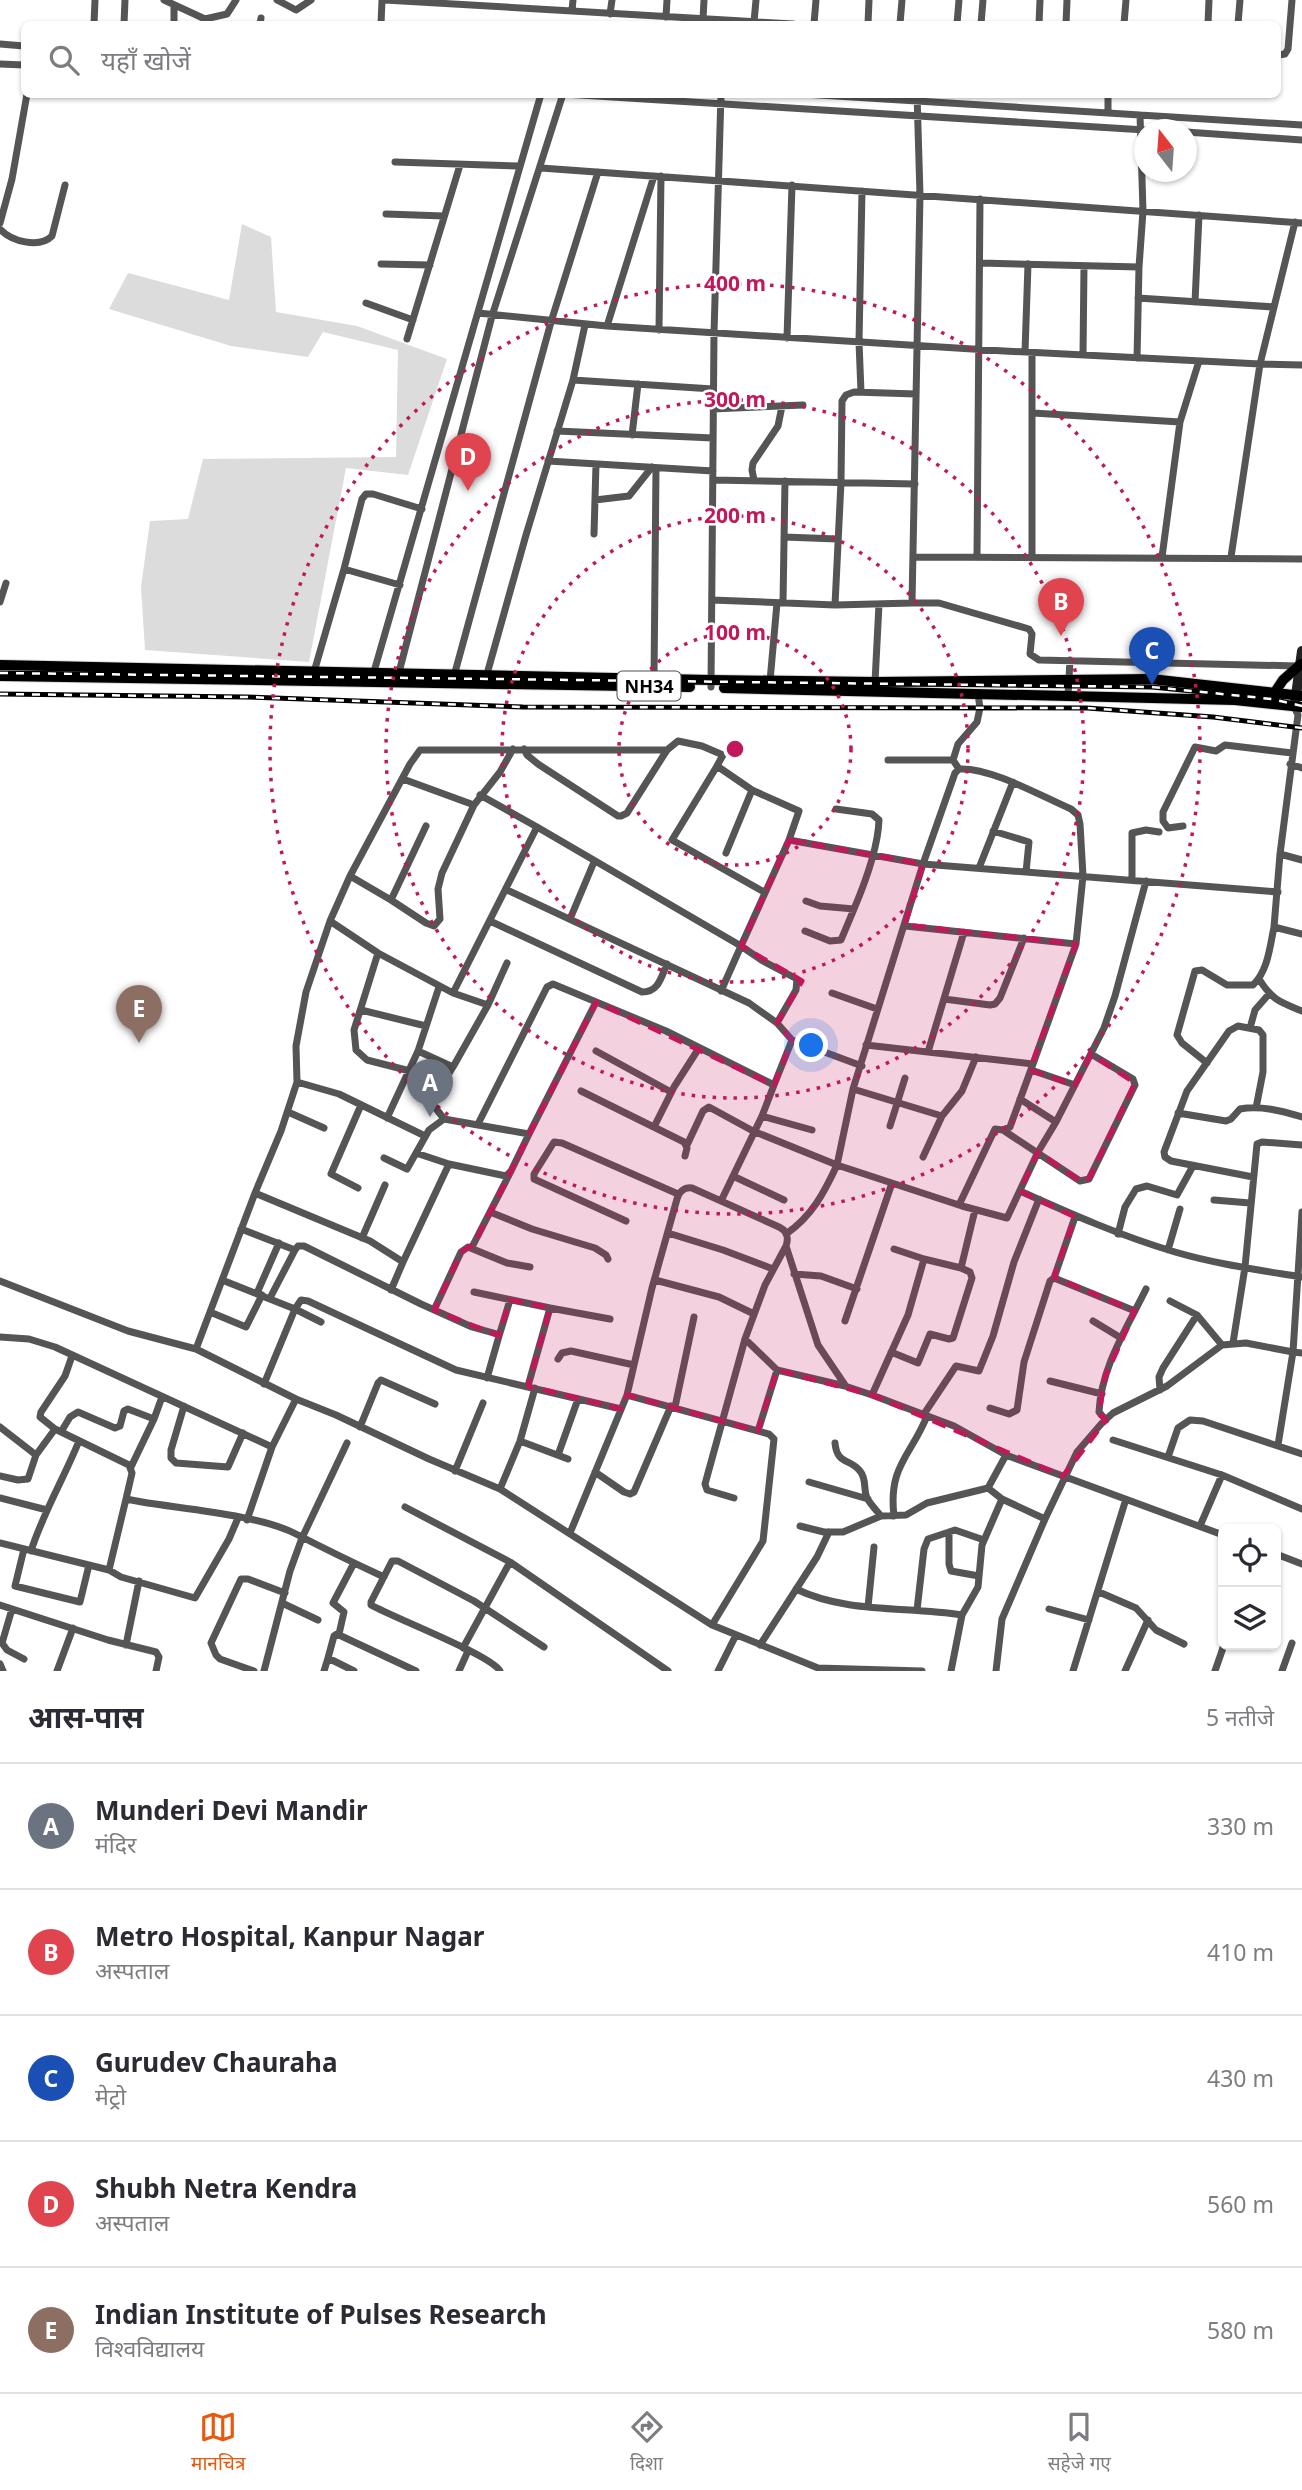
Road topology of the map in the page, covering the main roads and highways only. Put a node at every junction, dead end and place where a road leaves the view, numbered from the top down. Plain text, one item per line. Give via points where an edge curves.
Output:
1 (1302, 651) edge
2 (1301, 664) edge
3 (0, 665) edge
4 (191, 674) junction
5 (0, 676) edge
6 (372, 678) junction
7 (453, 678) junction
8 (711, 684) junction
9 (1275, 692) junction
10 (1299, 705) edge

1 - 2 main road
2 - 9 highway
2 - 10 main road
3 - 4 highway, NH34
4 - 5 highway, NH34
4 - 6 highway, NH34
4 - 6 highway, NH34 via 314,671
6 - 7 highway, NH34
7 - 8 highway, NH34
7 - 8 highway, NH34 via 488,674
8 - 9 highway, NH34 via 1151,679
8 - 10 highway, NH34
9 - 10 highway, NH34

